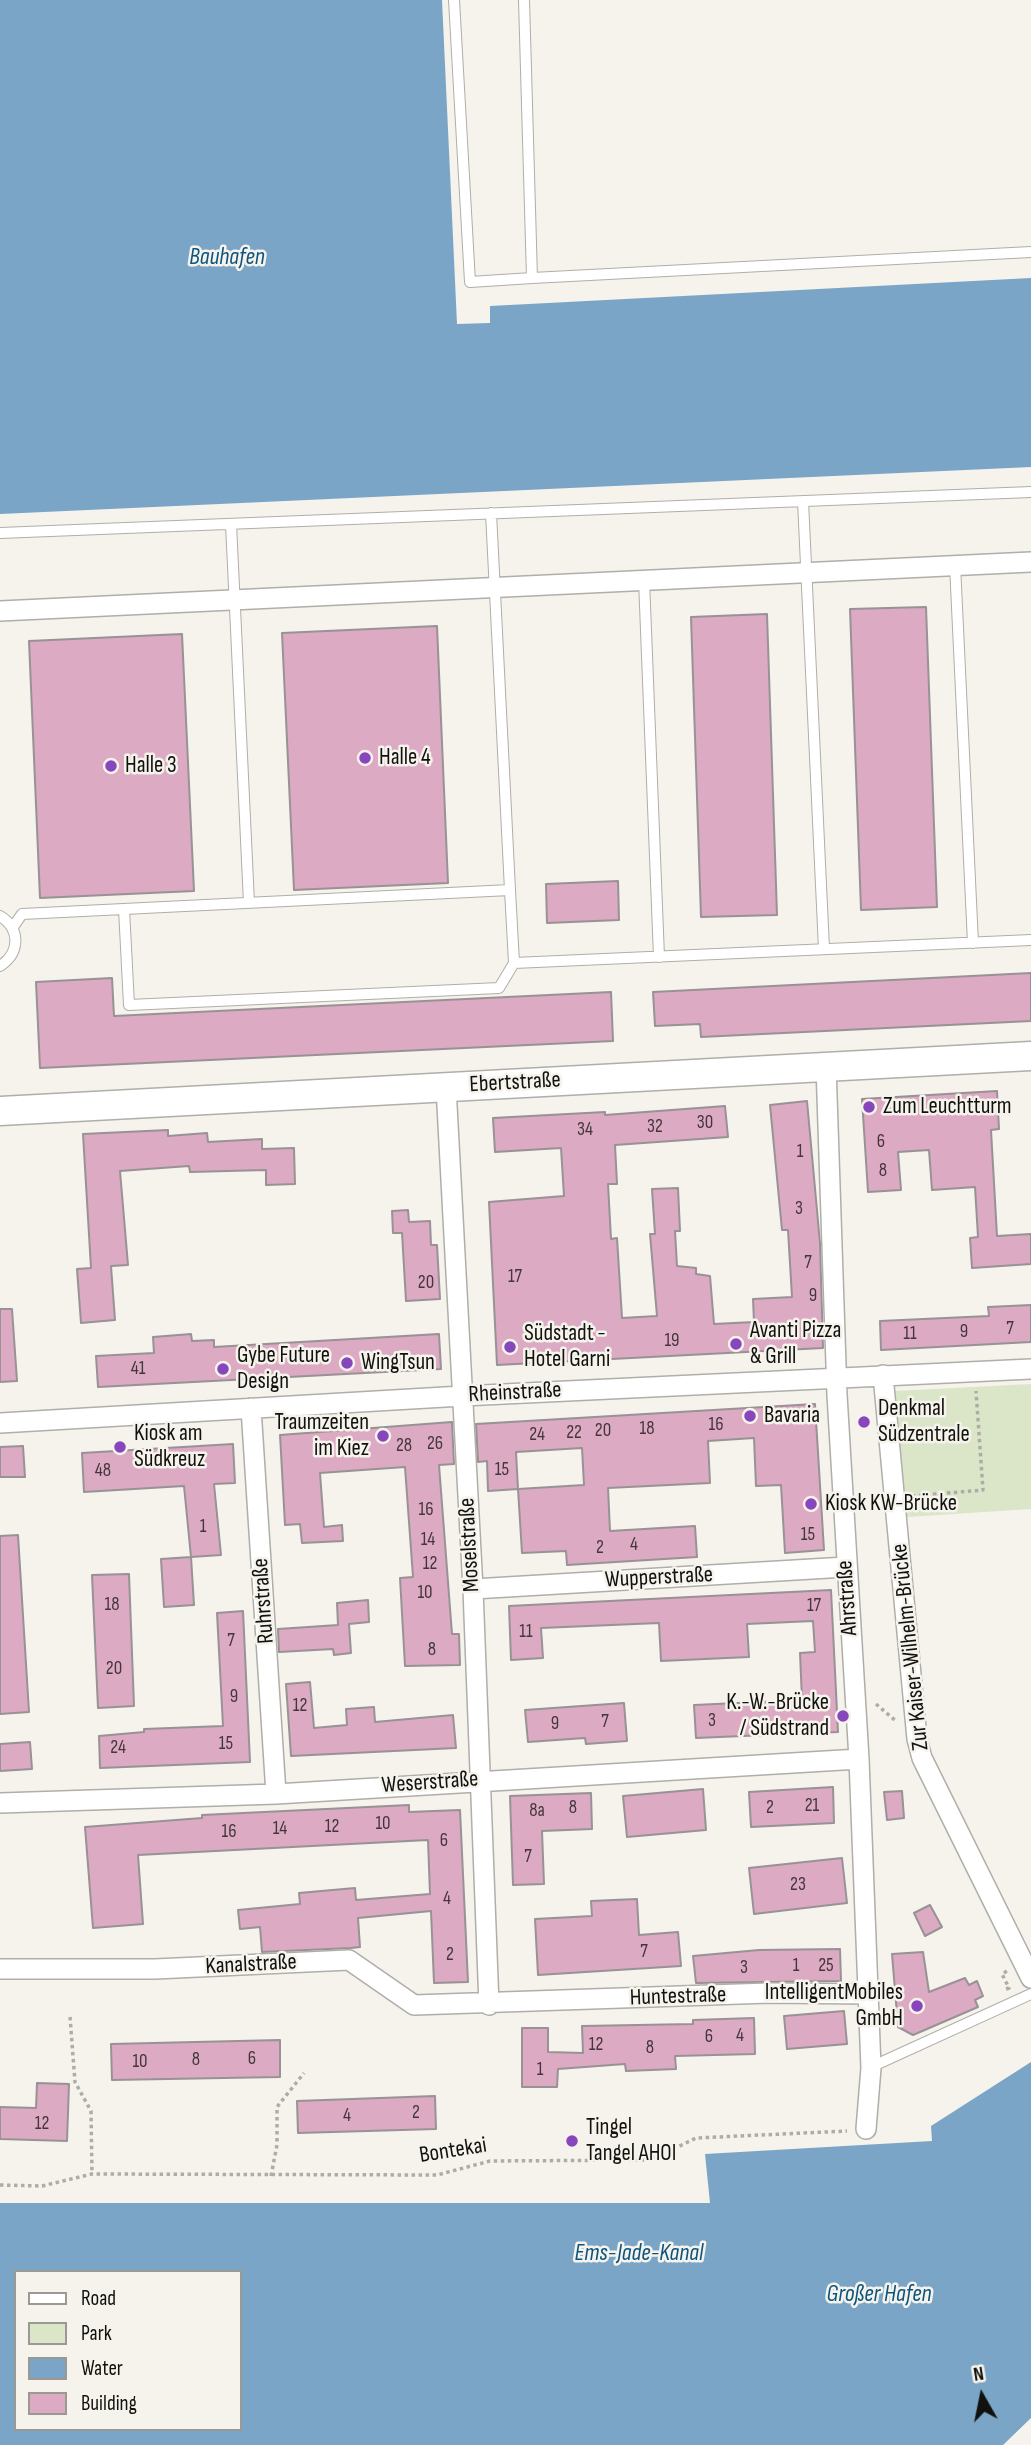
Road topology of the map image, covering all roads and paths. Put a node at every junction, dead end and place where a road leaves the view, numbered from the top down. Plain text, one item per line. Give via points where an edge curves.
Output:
1 (454, 0) edge
2 (524, 0) edge
3 (1031, 252) edge
4 (531, 278) junction
5 (1031, 492) edge
6 (803, 501) junction
7 (491, 513) junction
8 (231, 524) junction
9 (0, 533) edge
10 (1031, 562) edge
11 (955, 565) junction
12 (806, 572) junction
13 (644, 580) junction
14 (495, 587) junction
15 (234, 599) junction
16 (0, 611) edge
17 (510, 890) junction
18 (249, 903) junction
19 (124, 909) junction
20 (0, 916) edge
21 (13, 928) junction
22 (1031, 940) edge
23 (973, 943) junction
24 (824, 949) junction
25 (659, 957) junction
26 (514, 963) junction
27 (0, 966) edge
28 (1031, 1056) edge
29 (826, 1066) junction
30 (446, 1087) junction
31 (0, 1111) edge
32 (1031, 1369) edge
33 (883, 1375) junction
34 (836, 1379) junction
35 (975, 1389) dead end
36 (462, 1395) junction
37 (251, 1408) junction
38 (0, 1423) edge
39 (905, 1497) dead end
40 (846, 1567) junction
41 (473, 1589) junction
42 (859, 1759) junction
43 (478, 1780) junction
44 (276, 1794) junction
45 (0, 1803) edge
46 (0, 1969) edge
47 (1002, 1974) dead end
48 (1031, 1978) edge
49 (1000, 1992) dead end
50 (868, 1994) junction
51 (1031, 1994) edge
52 (489, 2004) junction
53 (70, 2017) dead end
54 (871, 2067) junction
55 (304, 2073) dead end
56 (866, 2129) joint
57 (92, 2174) junction
58 (271, 2177) junction
59 (0, 2185) edge

1 - 4 lane via 470,282
2 - 4 lane
3 - 4 lane
5 - 6 lane
6 - 7 lane
6 - 12 lane
7 - 8 lane
7 - 14 lane
8 - 9 lane
8 - 15 lane
10 - 11 street
11 - 12 street
11 - 23 lane
12 - 13 street
12 - 24 lane
13 - 14 street
13 - 25 lane
14 - 15 street
14 - 17 lane
15 - 16 street
15 - 18 lane
17 - 18 lane
17 - 26 lane
18 - 19 lane
19 - 21 lane via 22,914
19 - 26 lane via 129,1004 499,988
20 - 21 lane
21 - 27 lane via 13,953
22 - 23 lane
23 - 24 lane
24 - 25 lane
25 - 26 lane
28 - 29 street, Ebertstraße
29 - 30 street, Ebertstraße
29 - 34 street, Ahrstraße
30 - 31 street, Ebertstraße
30 - 36 street, Moselstraße
32 - 33 street, Rheinstraße
33 - 34 street, Rheinstraße
33 - 48 street, Zur Kaiser-Wilhelm-Brücke via 917,1739 922,1758
34 - 36 street, Rheinstraße
34 - 40 street, Ahrstraße
35 - 39 path via 983,1490
36 - 37 street, Rheinstraße
36 - 41 street, Moselstraße
37 - 38 street, Rheinstraße
37 - 44 street, Ruhrstraße
40 - 41 street, Wupperstraße
40 - 42 street, Ahrstraße
41 - 43 street, Moselstraße
42 - 43 street, Weserstraße
42 - 50 street, Ahrstraße
43 - 44 street, Weserstraße
43 - 52 street, Moselstraße
44 - 45 street, Weserstraße
46 - 52 street, Kanalstraße via 155,1969 349,1960 414,2005
47 - 49 path via 1009,1988
50 - 52 street, Huntestraße via 769,1993
50 - 54 street, Ahrstraße
51 - 54 lane
53 - 57 path via 75,2082 91,2111
54 - 56 street, Ahrstraße
55 - 58 path via 277,2107
56 - 58 path, Bontekai via 696,2138 651,2160 491,2161 436,2175
57 - 58 path, Bontekai
57 - 59 path, Bontekai via 42,2186

